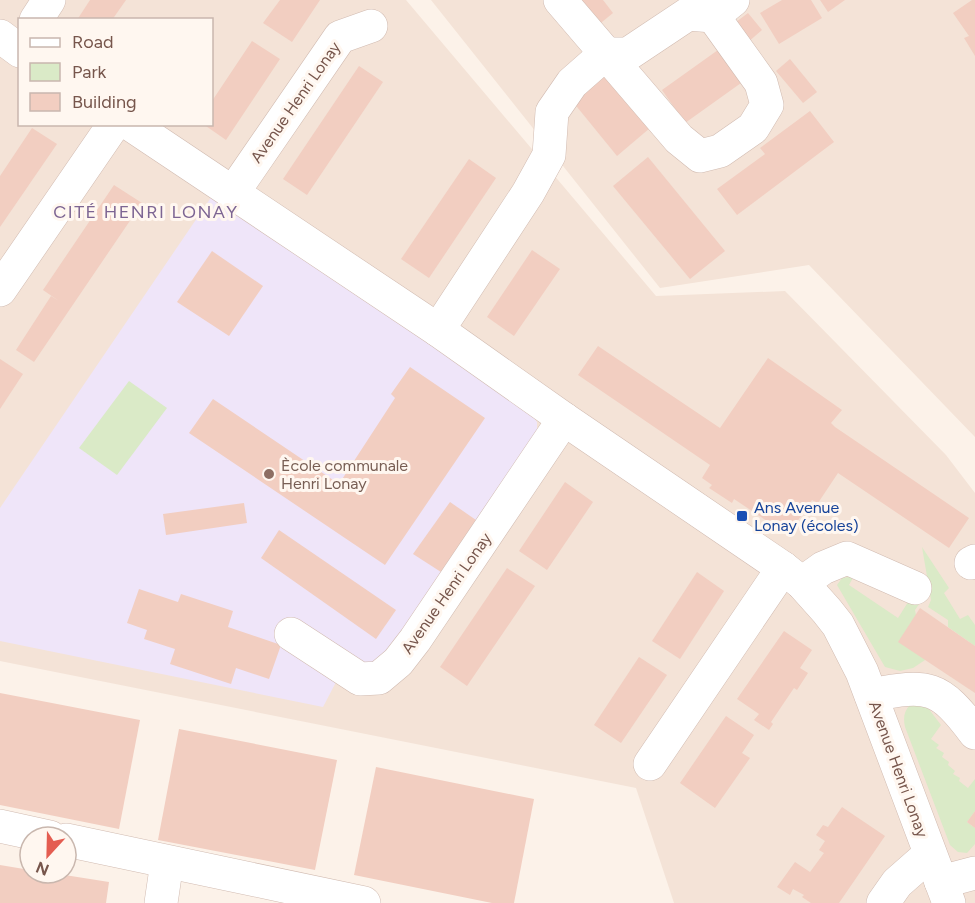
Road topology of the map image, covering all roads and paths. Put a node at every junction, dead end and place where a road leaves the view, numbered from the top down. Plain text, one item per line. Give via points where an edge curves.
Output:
1 (49, 0) edge
2 (560, 0) edge
3 (723, 8) edge
4 (37, 18) edge
5 (371, 26) dead end
6 (605, 54) junction
7 (113, 126) edge
8 (133, 126) edge
9 (232, 194) junction
10 (0, 290) edge
11 (438, 330) junction
12 (564, 419) junction
13 (793, 576) junction
14 (915, 588) dead end
15 (291, 634) dead end
16 (871, 695) junction
17 (975, 733) edge
18 (650, 764) dead end
19 (0, 826) edge
20 (18, 830) edge
21 (78, 843) edge
22 (167, 862) junction
23 (975, 873) edge
24 (940, 880) edge
25 (160, 903) edge
26 (364, 903) edge
27 (883, 903) edge

1 - 4 street
2 - 6 street
3 - 6 street via 688,14 628,54
3 - 6 street via 761,83 767,105 753,128 720,151 700,156 679,139
5 - 9 street, Avenue Henri Lonay via 340,37
6 - 11 street via 572,83 552,112 549,155
7 - 10 street
8 - 9 street, Avenue Henri Lonay
9 - 11 street, Avenue Henri Lonay
11 - 12 street, Avenue Henri Lonay
12 - 13 street, Avenue Henri Lonay
12 - 15 street, Avenue Henri Lonay via 415,640 379,678 360,680
13 - 14 street via 847,558
13 - 16 street, Avenue Henri Lonay via 838,626
13 - 18 street
16 - 17 street via 923,689 941,695
16 - 24 street, Avenue Henri Lonay
19 - 20 street
21 - 22 street
22 - 25 street
22 - 26 street
23 - 24 street
24 - 27 street, Avenue Henri Lonay via 897,884

